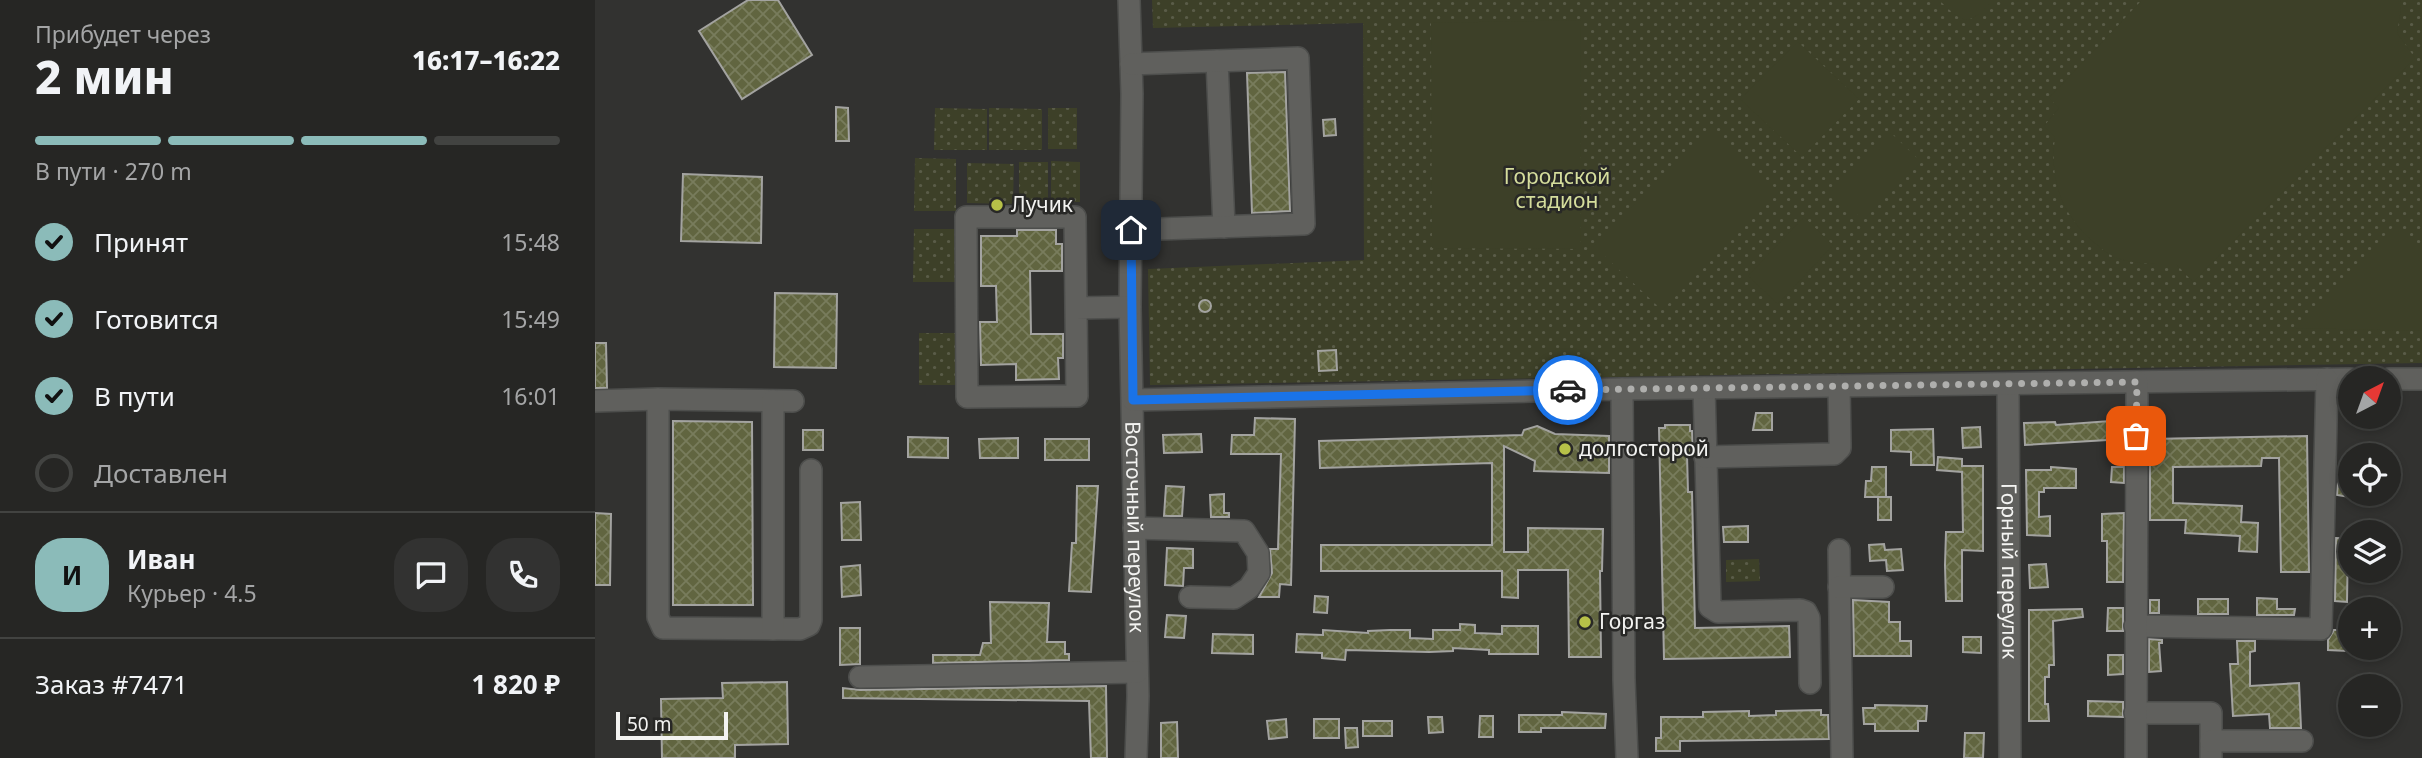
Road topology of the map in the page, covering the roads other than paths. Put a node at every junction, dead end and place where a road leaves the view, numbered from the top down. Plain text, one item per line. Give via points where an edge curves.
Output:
1 (1129, 0) edge
2 (1217, 61) junction
3 (1131, 64) junction
4 (1224, 227) junction
5 (1131, 230) junction
6 (1076, 307) junction
7 (1130, 307) junction
8 (2327, 379) junction
9 (2338, 379) edge
10 (2401, 379) edge
11 (2422, 379) edge
12 (2137, 382) junction
13 (2008, 384) junction
14 (1839, 386) junction
15 (1704, 388) junction
16 (1622, 389) junction
17 (658, 399) junction
18 (1133, 400) junction
19 (595, 401) edge
20 (1705, 457) junction
21 (811, 470) dead end
22 (1134, 528) junction
23 (1839, 550) dead end
24 (1839, 587) junction
25 (1883, 587) dead end
26 (1190, 597) dead end
27 (2135, 626) junction
28 (773, 629) junction
29 (1137, 672) junction
30 (860, 677) dead end
31 (1810, 683) dead end
32 (2135, 713) junction
33 (2302, 741) dead end
34 (2211, 749) edge
35 (1136, 758) edge
36 (1627, 758) edge
37 (1842, 758) edge
38 (2010, 758) edge
39 (2136, 758) edge

1 - 3 street, Восточный переулок
2 - 3 street
2 - 4 street
2 - 4 street via 1298,58 1299,72 1304,224
3 - 5 street, Восточный переулок
4 - 5 street
5 - 7 street, Восточный переулок
6 - 6 street via 1077,396 967,397 966,217 1075,217
6 - 7 street
7 - 18 street, Восточный переулок
8 - 9 street
8 - 12 street
8 - 27 street via 2321,629
10 - 11 street
12 - 13 street
12 - 27 street
13 - 14 street
13 - 38 street, Горный переулок
14 - 15 street
14 - 20 street via 1840,448 1834,454
15 - 16 street
15 - 20 street
16 - 18 street
16 - 36 street
17 - 19 street
17 - 28 street via 659,623 669,629
17 - 28 street via 783,401
18 - 22 street, Восточный переулок
20 - 31 street via 1710,607 1718,612 1806,612
21 - 28 street via 811,620 805,628
22 - 26 street via 1244,531 1258,553 1259,573 1249,588 1234,598
22 - 29 street, Восточный переулок
23 - 24 street
24 - 25 street
24 - 37 street
27 - 32 street
29 - 30 street
29 - 35 street, Восточный переулок
32 - 34 street via 2211,713
32 - 39 street
33 - 34 street

